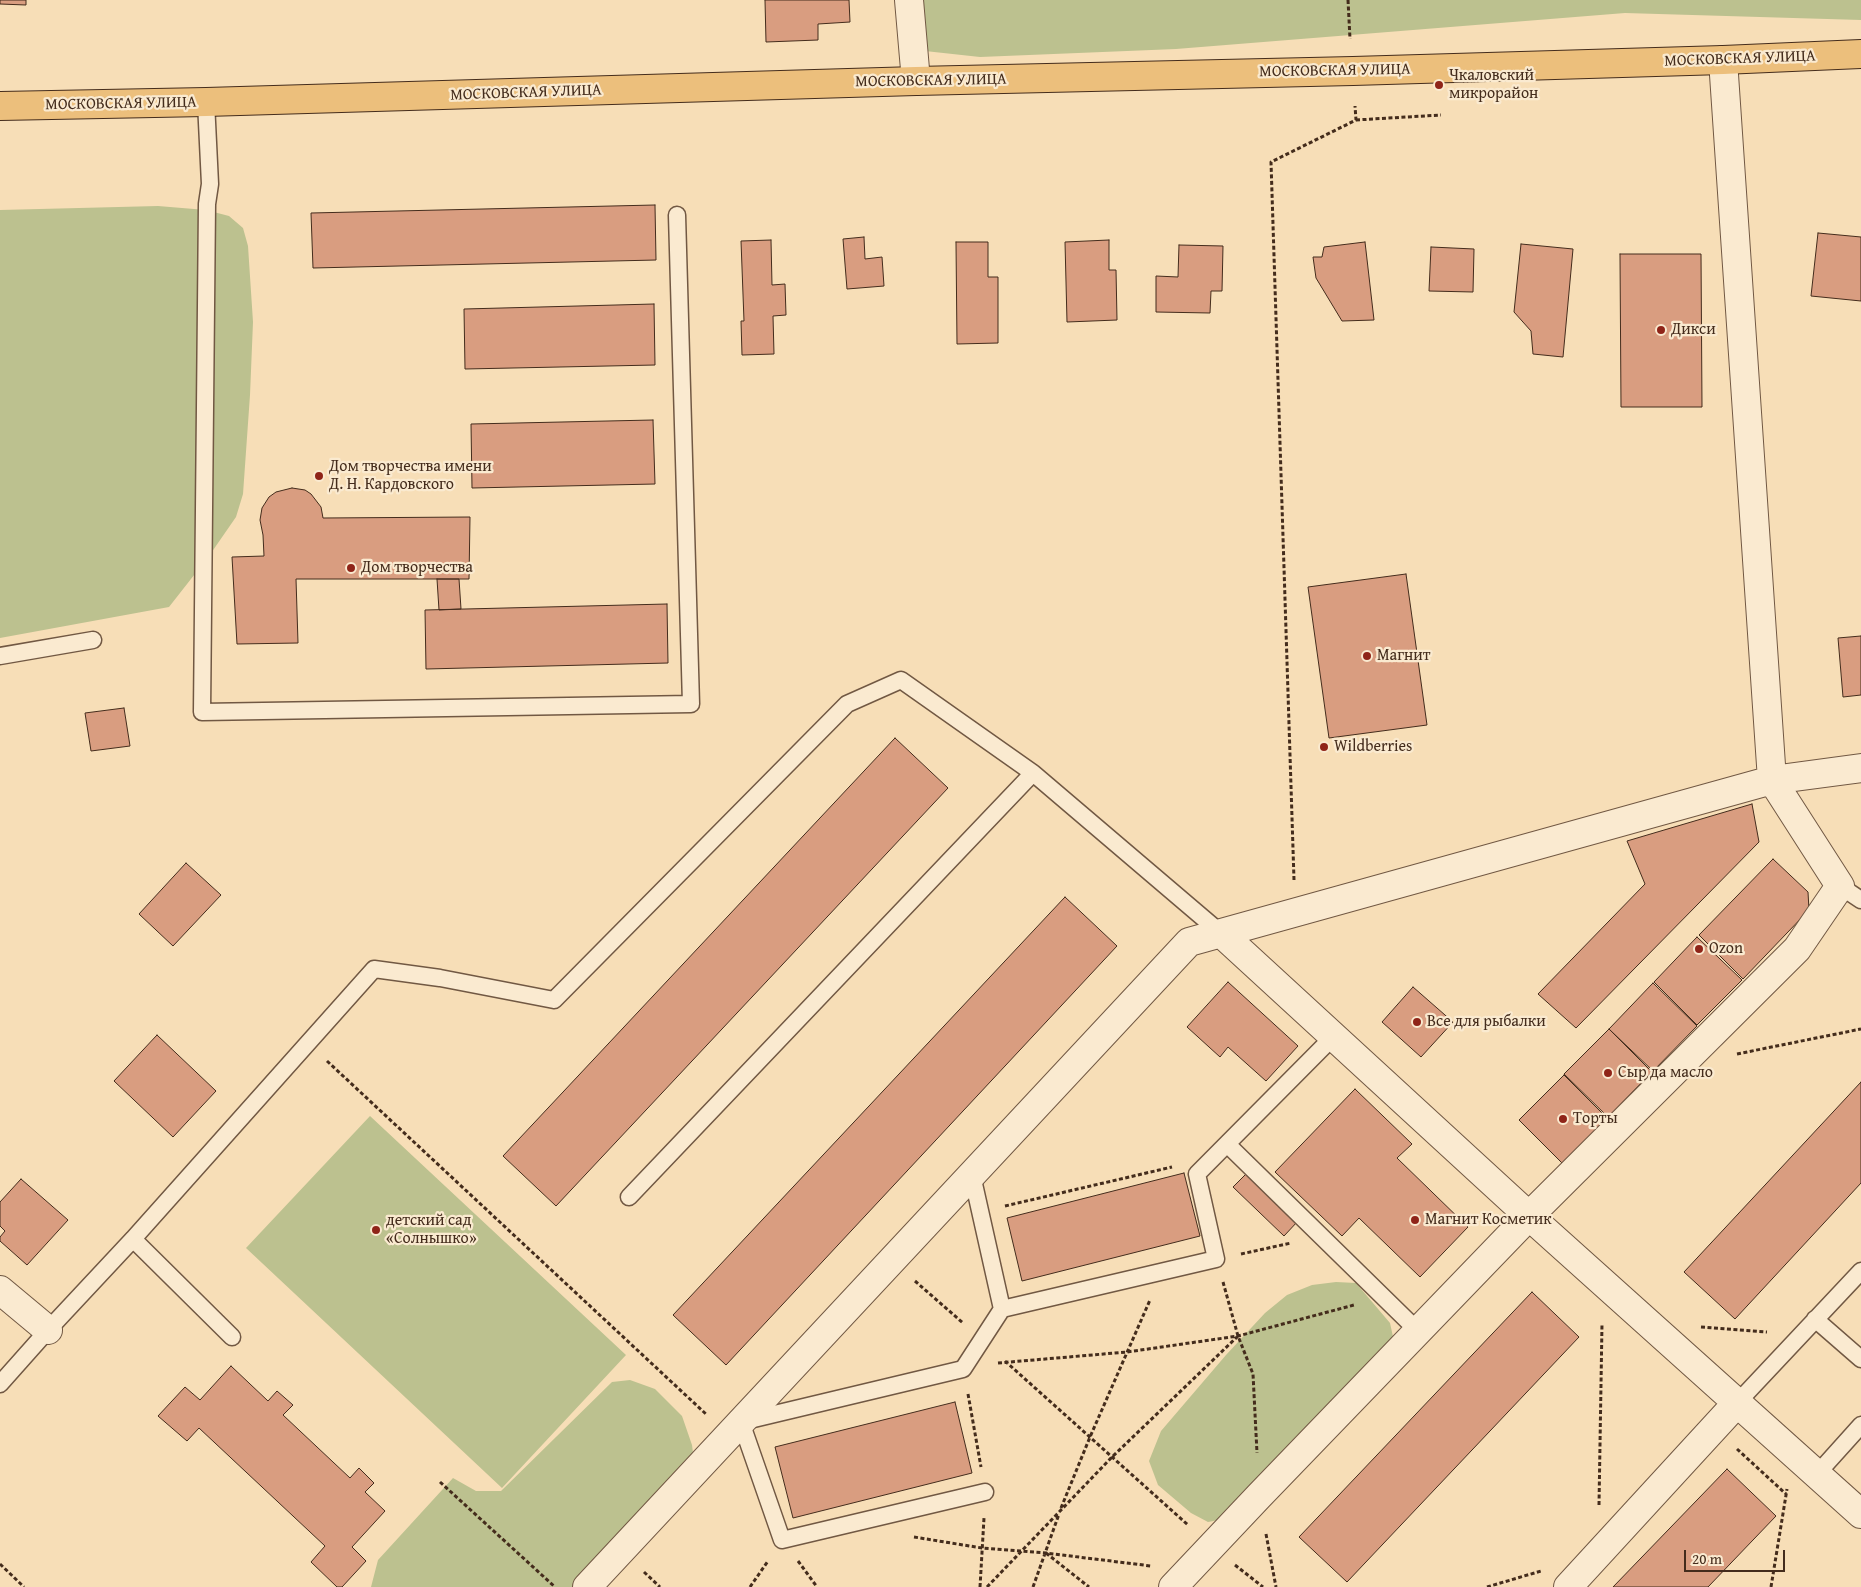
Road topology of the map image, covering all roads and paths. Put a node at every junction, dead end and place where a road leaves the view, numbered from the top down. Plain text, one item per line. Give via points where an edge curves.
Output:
1 (909, 0) edge
2 (1348, 0) edge
3 (1351, 44) dead end
4 (1861, 54) edge
5 (1723, 60) junction
6 (916, 81) junction
7 (206, 102) junction
8 (0, 106) edge
9 (1355, 106) dead end
10 (1441, 115) dead end
11 (1356, 120) junction
12 (678, 215) dead end
13 (93, 640) dead end
14 (0, 656) edge
15 (1861, 768) edge
16 (1033, 773) junction
17 (1772, 780) junction
18 (1850, 893) edge
19 (1295, 913) junction
20 (1222, 934) junction
21 (1861, 1029) edge
22 (1333, 1037) junction
23 (307, 1042) junction
24 (1728, 1056) dead end
25 (1228, 1145) junction
26 (1214, 1158) junction
27 (972, 1175) junction
28 (629, 1198) dead end
29 (980, 1211) junction
30 (1529, 1216) junction
31 (1321, 1236) junction
32 (133, 1239) junction
33 (1216, 1259) junction
34 (892, 1261) junction
35 (1162, 1272) junction
36 (1859, 1275) edge
37 (0, 1290) edge
38 (1384, 1297) junction
39 (1002, 1309) junction
40 (1815, 1319) junction
41 (1602, 1320) dead end
42 (1694, 1326) dead end
43 (48, 1330) junction
44 (1418, 1331) junction
45 (1800, 1335) junction
46 (1238, 1336) junction
47 (232, 1337) dead end
48 (982, 1341) junction
49 (1127, 1352) junction
50 (1861, 1359) edge
51 (1006, 1362) junction
52 (963, 1369) junction
53 (0, 1384) edge
54 (1737, 1403) junction
55 (1861, 1424) edge
56 (735, 1429) junction
57 (1714, 1429) junction
58 (1090, 1437) junction
59 (1793, 1453) junction
60 (1112, 1457) junction
61 (1817, 1474) junction
62 (440, 1482) dead end
63 (985, 1492) junction
64 (1786, 1494) junction
65 (1259, 1496) junction
66 (1599, 1506) dead end
67 (1060, 1512) junction
68 (1861, 1514) edge
69 (905, 1535) dead end
70 (1212, 1546) junction
71 (982, 1548) junction
72 (1022, 1550) junction
73 (1046, 1553) junction
74 (0, 1564) edge
75 (1542, 1571) dead end
76 (1181, 1579) edge
77 (24, 1587) edge
78 (555, 1587) edge
79 (587, 1587) edge
80 (980, 1587) edge
81 (987, 1587) edge
82 (1033, 1587) edge
83 (1089, 1587) edge
84 (1276, 1587) edge
85 (1487, 1587) edge
86 (1568, 1587) edge
87 (1771, 1587) edge

1 - 6 street
2 - 3 path
4 - 5 main road, МОСКОВСКАЯ УЛИЦА
5 - 6 main road, МОСКОВСКАЯ УЛИЦА
5 - 17 street
6 - 7 main road, МОСКОВСКАЯ УЛИЦА
7 - 8 main road, МОСКОВСКАЯ УЛИЦА
7 - 12 lane via 210,184 206,204 202,712 691,704
9 - 11 path
10 - 11 path
11 - 19 path via 1271,162
13 - 14 lane
15 - 17 street
16 - 20 lane
16 - 23 lane via 900,680 847,704 554,1000 374,969
16 - 28 lane
17 - 18 street
17 - 19 street
18 - 30 street via 1798,949
19 - 20 street
20 - 22 street
20 - 27 street via 1189,942
21 - 24 path
22 - 25 lane
22 - 30 street
23 - 32 lane
23 - 56 path
25 - 26 lane
25 - 31 lane
26 - 29 path
26 - 33 lane via 1197,1174
27 - 29 lane
27 - 34 street
29 - 39 lane
30 - 44 street
30 - 54 street
31 - 33 path
31 - 38 lane
32 - 43 lane
32 - 47 lane
33 - 35 lane
33 - 46 path
34 - 48 path
34 - 56 street
35 - 39 lane
35 - 49 path
36 - 40 lane
37 - 43 street
38 - 44 lane
38 - 46 path
39 - 48 lane
40 - 45 lane
40 - 50 lane
41 - 66 path
42 - 45 path
43 - 53 lane
44 - 65 street
45 - 54 lane
46 - 49 path
46 - 60 path
46 - 65 path via 1253,1374
48 - 51 path
48 - 52 lane
49 - 51 path
49 - 58 path
51 - 52 path
51 - 58 path
52 - 56 lane
52 - 63 path
54 - 57 street
54 - 59 street
55 - 61 lane
56 - 63 lane via 782,1540
56 - 79 street
57 - 64 path
57 - 86 street
58 - 60 path
58 - 67 path
59 - 61 street
59 - 64 path
60 - 67 path
60 - 70 path
61 - 68 street
62 - 78 path
63 - 71 path
64 - 87 path
65 - 70 street
65 - 84 path
67 - 72 path
67 - 73 path
69 - 71 path
70 - 76 street
71 - 72 path
71 - 80 path
72 - 73 path
72 - 81 path
73 - 76 path
73 - 82 path
73 - 83 path
74 - 77 path
75 - 85 path

